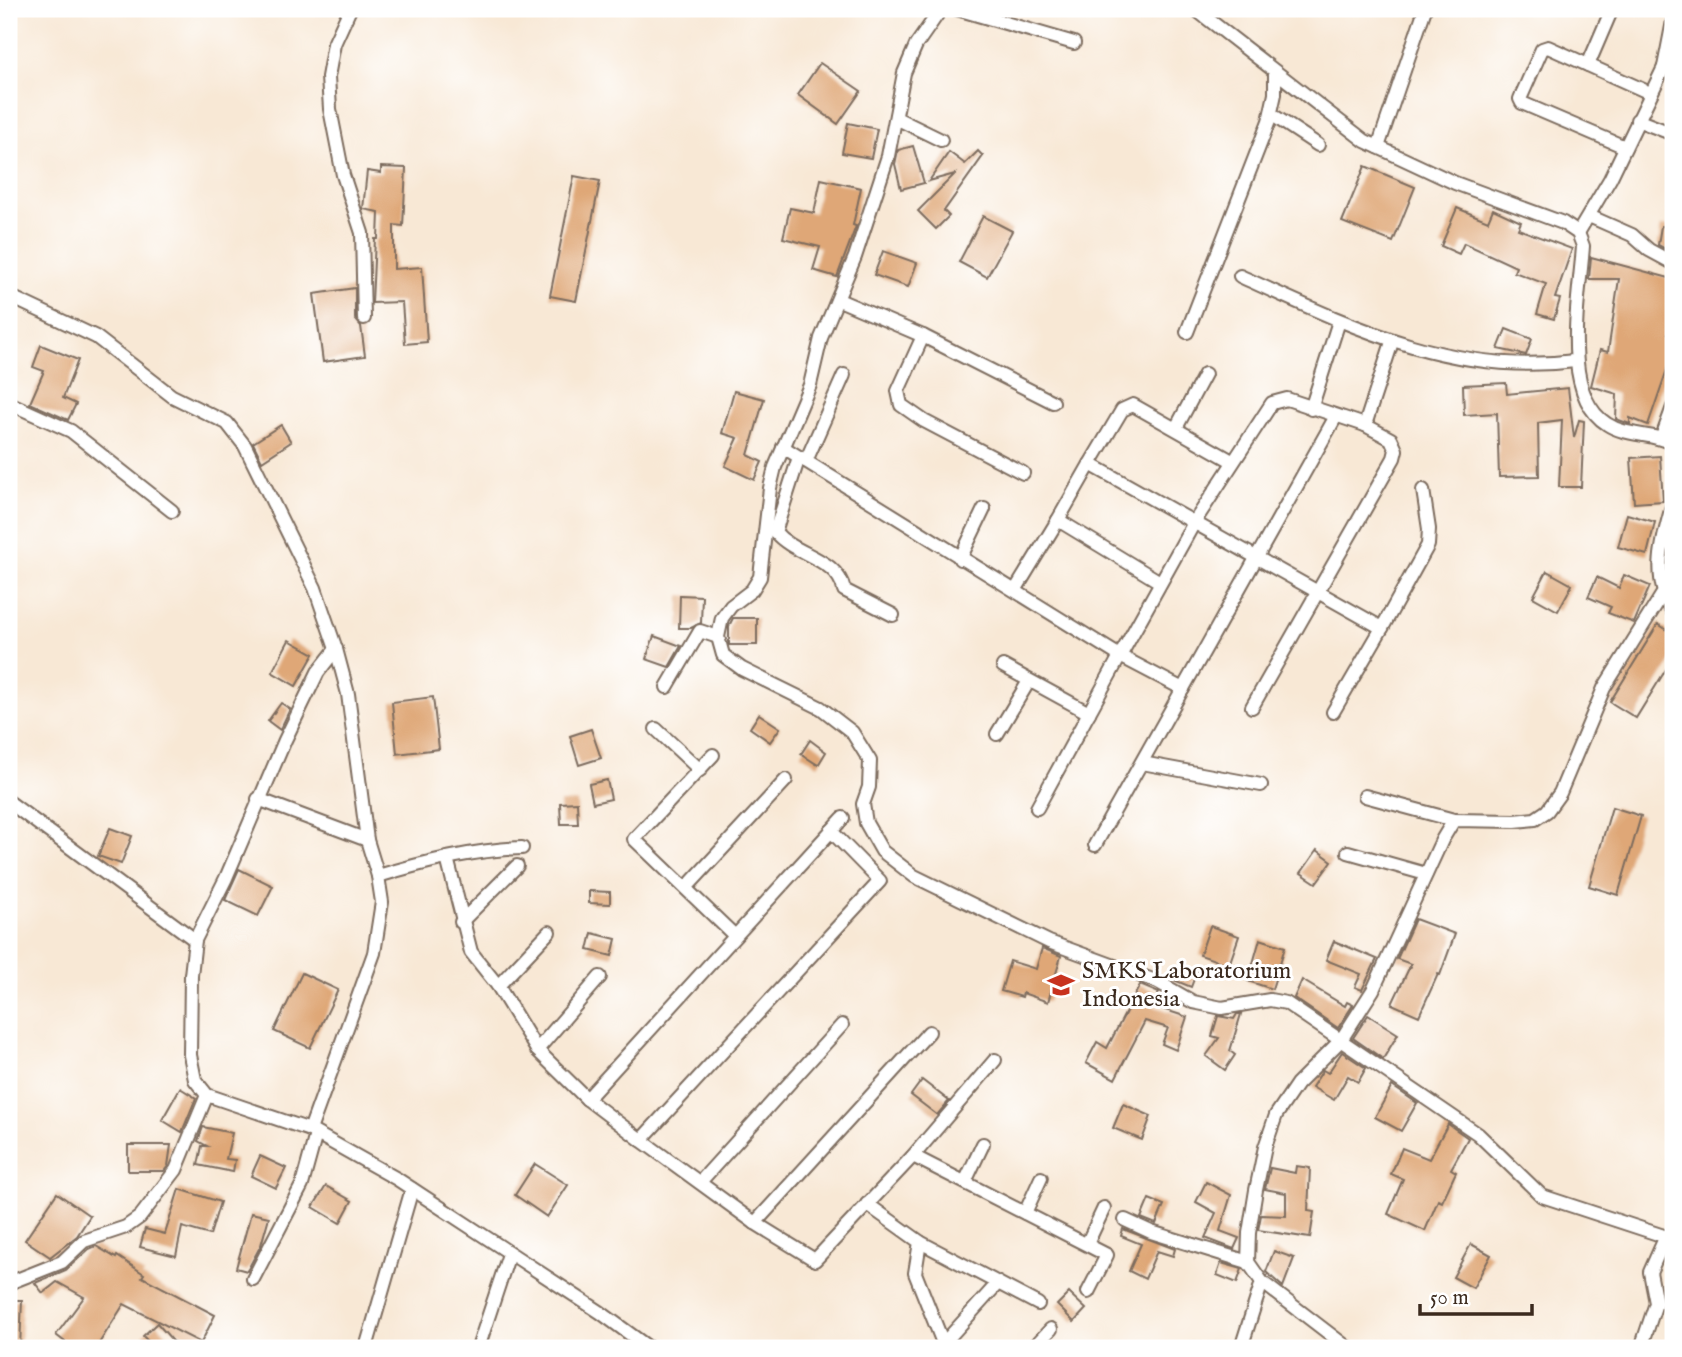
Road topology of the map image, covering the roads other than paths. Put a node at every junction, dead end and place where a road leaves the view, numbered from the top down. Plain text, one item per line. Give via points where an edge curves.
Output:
1 (350, 9) edge
2 (941, 9) edge
3 (957, 9) edge
4 (1195, 9) edge
5 (1424, 9) edge
6 (1612, 9) edge
7 (1673, 21) edge
8 (1074, 43) dead end
9 (1588, 65) junction
10 (1668, 68) edge
11 (1275, 72) junction
12 (1650, 93) junction
13 (1271, 114) junction
14 (896, 118) junction
15 (1637, 120) junction
16 (1673, 134) edge
17 (941, 140) dead end
18 (1318, 145) dead end
19 (1378, 147) junction
20 (1625, 147) junction
21 (1589, 216) junction
22 (1578, 233) junction
23 (1673, 263) edge
24 (1240, 276) dead end
25 (9, 296) edge
26 (839, 300) junction
27 (364, 318) dead end
28 (1339, 321) junction
29 (1187, 332) dead end
30 (923, 336) junction
31 (1392, 342) junction
32 (1575, 361) junction
33 (1205, 373) dead end
34 (844, 375) dead end
35 (1054, 402) dead end
36 (9, 403) edge
37 (1673, 407) edge
38 (1311, 409) junction
39 (1335, 418) junction
40 (1365, 425) junction
41 (1176, 428) junction
42 (1668, 441) edge
43 (783, 447) junction
44 (803, 459) junction
45 (1232, 461) junction
46 (1090, 464) junction
47 (1023, 473) dead end
48 (1423, 490) dead end
49 (1673, 503) edge
50 (984, 509) dead end
51 (172, 511) dead end
52 (1058, 520) junction
53 (1195, 521) junction
54 (1257, 557) junction
55 (960, 559) junction
56 (1160, 582) junction
57 (1016, 589) junction
58 (1320, 592) junction
59 (1662, 595) junction
60 (1673, 612) edge
61 (893, 615) dead end
62 (1382, 628) junction
63 (718, 637) junction
64 (336, 649) junction
65 (1120, 656) junction
66 (1003, 666) dead end
67 (1029, 681) junction
68 (667, 687) dead end
69 (1184, 689) junction
70 (1252, 707) dead end
71 (1333, 712) dead end
72 (1089, 713) junction
73 (656, 729) dead end
74 (997, 734) dead end
75 (713, 755) dead end
76 (1142, 763) junction
77 (699, 770) junction
78 (786, 780) dead end
79 (1261, 785) dead end
80 (1366, 796) dead end
81 (258, 799) junction
82 (9, 803) edge
83 (1037, 808) dead end
84 (843, 818) dead end
85 (1454, 820) junction
86 (831, 831) junction
87 (367, 840) junction
88 (1095, 845) dead end
89 (522, 848) dead end
90 (1348, 852) dead end
91 (447, 858) junction
92 (517, 866) dead end
93 (1426, 874) junction
94 (377, 876) junction
95 (685, 888) junction
96 (461, 922) junction
97 (549, 932) dead end
98 (736, 936) junction
99 (195, 940) junction
100 (600, 977) dead end
101 (498, 986) junction
102 (842, 1025) dead end
103 (929, 1031) dead end
104 (1341, 1040) junction
105 (537, 1050) junction
106 (995, 1060) dead end
107 (207, 1095) junction
108 (587, 1098) junction
109 (313, 1132) junction
110 (641, 1140) junction
111 (983, 1144) dead end
112 (913, 1156) junction
113 (1041, 1178) dead end
114 (699, 1182) junction
115 (965, 1182) junction
116 (412, 1189) junction
117 (867, 1204) junction
118 (1104, 1209) dead end
119 (1025, 1213) junction
120 (1125, 1220) dead end
121 (755, 1223) junction
122 (1670, 1238) edge
123 (920, 1242) junction
124 (1087, 1244) junction
125 (509, 1254) junction
126 (1248, 1262) junction
127 (253, 1279) dead end
128 (1262, 1282) junction
129 (9, 1283) edge
130 (998, 1283) junction
131 (1088, 1292) dead end
132 (1038, 1304) dead end
133 (1051, 1329) dead end
134 (944, 1346) edge
135 (366, 1348) edge
136 (478, 1348) edge
137 (649, 1348) edge
138 (1033, 1348) edge
139 (1241, 1348) edge
140 (1348, 1348) edge
141 (1641, 1348) edge

1 - 27 street via 334,44 328,77 343,175 362,233
2 - 14 street via 916,45 904,73
3 - 8 street
4 - 11 street
5 - 19 street
6 - 9 street
7 - 10 street
9 - 12 street
9 - 20 street via 1545,47 1520,99 1524,105
10 - 12 street
11 - 13 street
11 - 19 street
12 - 15 street
13 - 18 street
13 - 29 street
14 - 17 street
14 - 26 street via 888,156
15 - 16 street
15 - 20 street
19 - 22 street
20 - 21 street
21 - 22 street
21 - 23 street via 1632,235
22 - 32 street via 1583,246
24 - 28 street
25 - 64 street via 96,337 172,396 227,424 245,446 315,588
26 - 30 street
26 - 43 street
28 - 31 street
28 - 38 street
30 - 35 street
30 - 47 street via 898,391 901,405
31 - 32 street via 1528,365
31 - 40 street
32 - 42 street via 1580,384 1600,419 1609,426
33 - 41 street
34 - 44 street
36 - 51 street via 71,431
37 - 42 street
38 - 39 street
38 - 45 street via 1287,399 1272,403
39 - 40 street
39 - 54 street
40 - 58 street via 1391,439 1396,450
41 - 45 street
41 - 46 street via 1133,405 1122,410
43 - 44 street
43 - 63 street via 770,488 760,577 752,590 725,612
44 - 55 street
44 - 61 street via 775,532 835,569 844,590
45 - 53 street
46 - 52 street
46 - 53 street
48 - 62 street via 1428,545
49 - 59 street via 1660,552
50 - 55 street
52 - 56 street
52 - 57 street
53 - 54 street
53 - 56 street
54 - 58 street
54 - 69 street
55 - 57 street
56 - 65 street
57 - 65 street
58 - 62 street
58 - 70 street
59 - 60 street
59 - 85 street via 1604,688 1560,793 1547,811 1535,819 1516,821
62 - 71 street
63 - 68 street via 701,631
63 - 104 street via 723,655 742,669 821,708 852,732 870,761 863,804 866,823 882,851 914,876 1049,942 1158,982 1193,1002 1222,1008 1283,1002
64 - 81 street via 318,673
64 - 87 street via 348,694
65 - 69 street
65 - 72 street
66 - 67 street
67 - 72 street
67 - 74 street
69 - 76 street
72 - 83 street
73 - 77 street
75 - 77 street
76 - 79 street
76 - 88 street
77 - 95 street via 634,839
78 - 95 street
80 - 85 street
81 - 87 street
81 - 99 street
82 - 99 street
84 - 86 street
85 - 93 street
86 - 98 street
86 - 110 street via 880,881
87 - 94 street
89 - 91 street
90 - 93 street
91 - 94 street
91 - 96 street
92 - 96 street
93 - 104 street via 1373,990
94 - 109 street via 382,902 374,953
95 - 98 street
96 - 101 street via 471,953
97 - 101 street
98 - 108 street
99 - 107 street via 190,1055 195,1080
100 - 105 street
101 - 105 street
102 - 114 street
103 - 121 street
104 - 122 street via 1478,1134 1542,1196
104 - 126 street via 1297,1084 1276,1115 1258,1179
105 - 108 street
106 - 112 street
107 - 109 street
107 - 129 street via 176,1170 140,1217 126,1227 84,1241 62,1262
108 - 110 street
109 - 116 street
109 - 127 street via 302,1185
110 - 114 street
111 - 115 street
112 - 115 street
112 - 117 street
113 - 119 street
114 - 121 street
115 - 119 street
116 - 125 street
116 - 135 street
117 - 121 street via 814,1260
117 - 123 street
118 - 124 street
119 - 124 street
120 - 126 street
122 - 141 street via 1650,1272 1656,1303
123 - 130 street
123 - 134 street via 915,1273
124 - 131 street via 1107,1255
125 - 136 street
125 - 137 street
126 - 128 street
128 - 139 street
128 - 140 street
130 - 132 street
130 - 134 street
133 - 138 street

